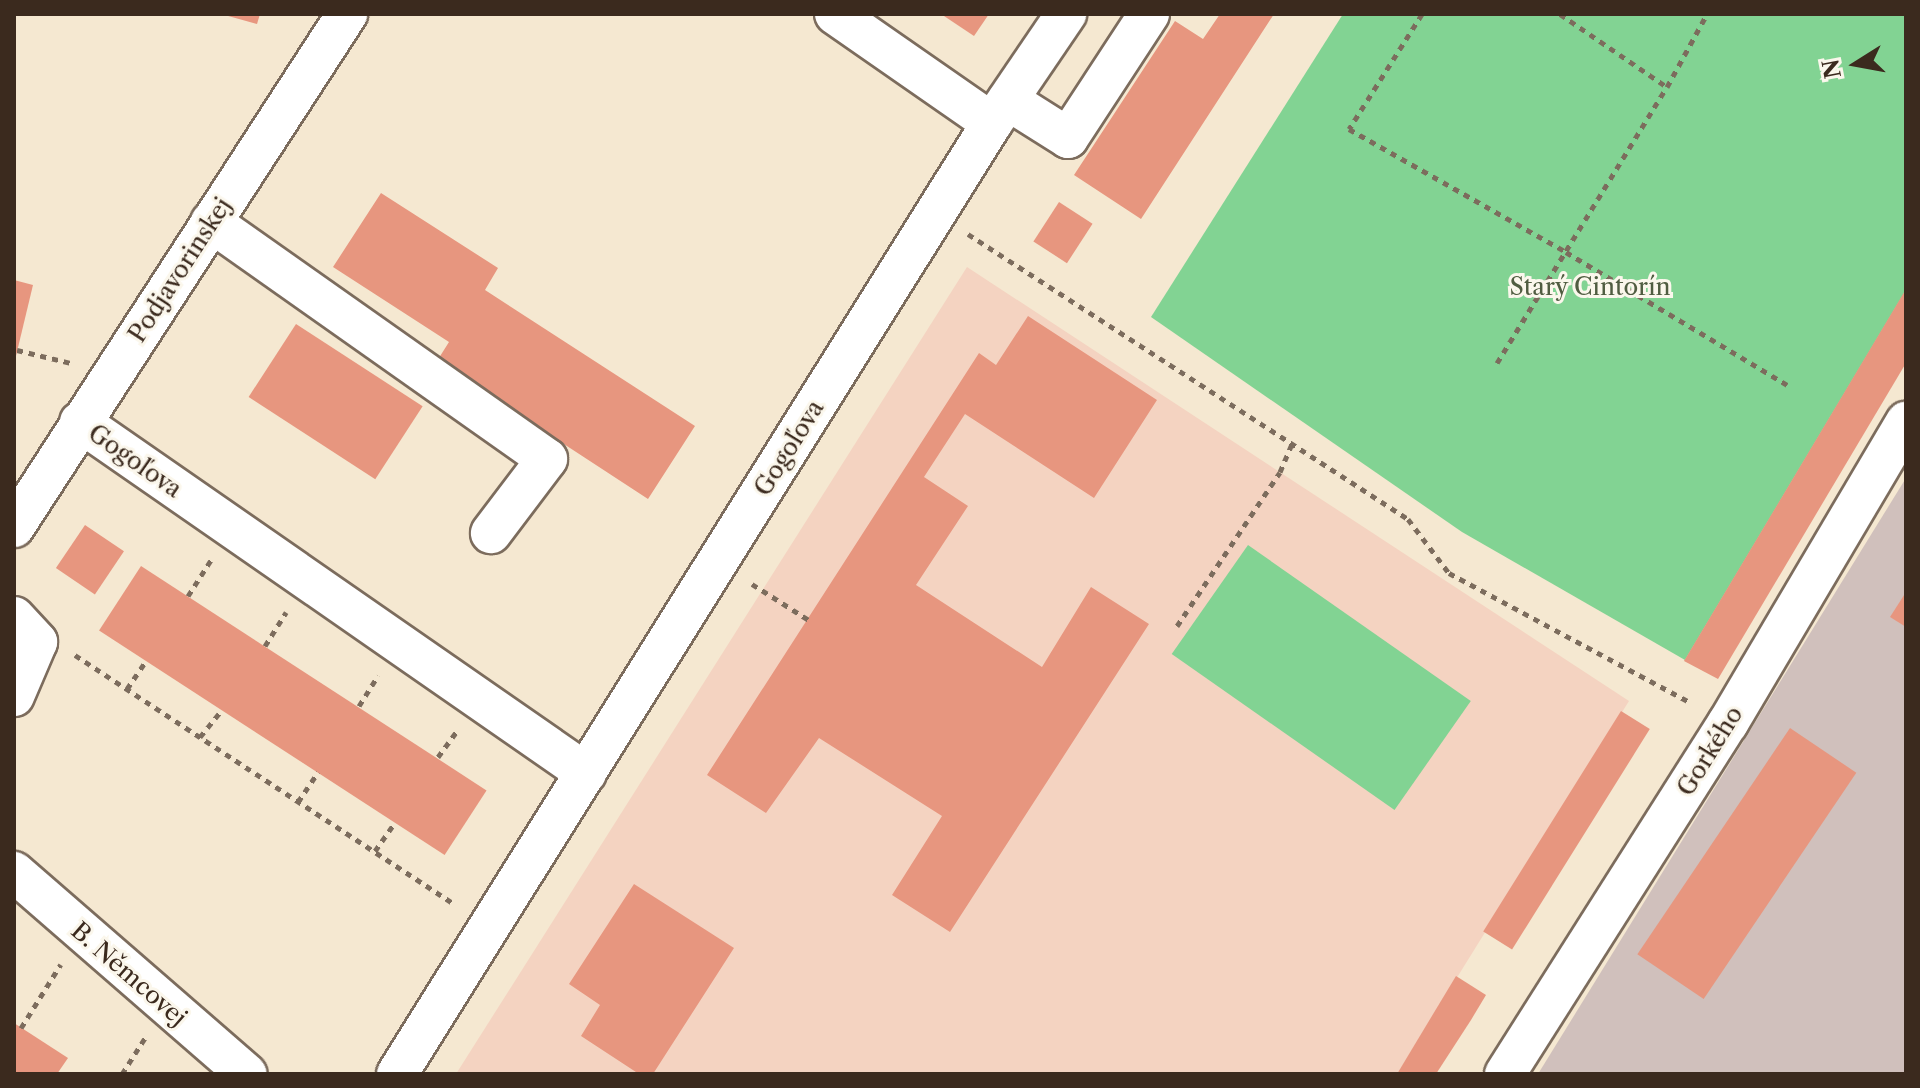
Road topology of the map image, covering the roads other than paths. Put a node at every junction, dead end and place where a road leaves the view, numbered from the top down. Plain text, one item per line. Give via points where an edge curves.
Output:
1 (347, 14) edge
2 (835, 14) edge
3 (1066, 14) edge
4 (1149, 14) edge
5 (1000, 112) junction
6 (211, 222) junction
7 (80, 422) junction
8 (1906, 422) edge
9 (14, 527) edge
10 (491, 533) dead end
11 (14, 617) edge
12 (14, 696) edge
13 (586, 773) junction
14 (14, 872) edge
15 (1508, 1073) edge
16 (246, 1074) edge
17 (397, 1074) edge

1 - 6 street, Podjavorinskej
2 - 5 street
3 - 5 street, Gogoľova
4 - 5 street via 1068,138
5 - 13 street, Gogoľova
6 - 7 street, Podjavorinskej
6 - 10 street via 547,459
7 - 9 street, Podjavorinskej
7 - 13 street, Gogoľova
8 - 15 street, Gorkého via 1728,723
11 - 12 street via 37,642
13 - 17 street, Gogoľova
14 - 16 street, B. Němcovej

